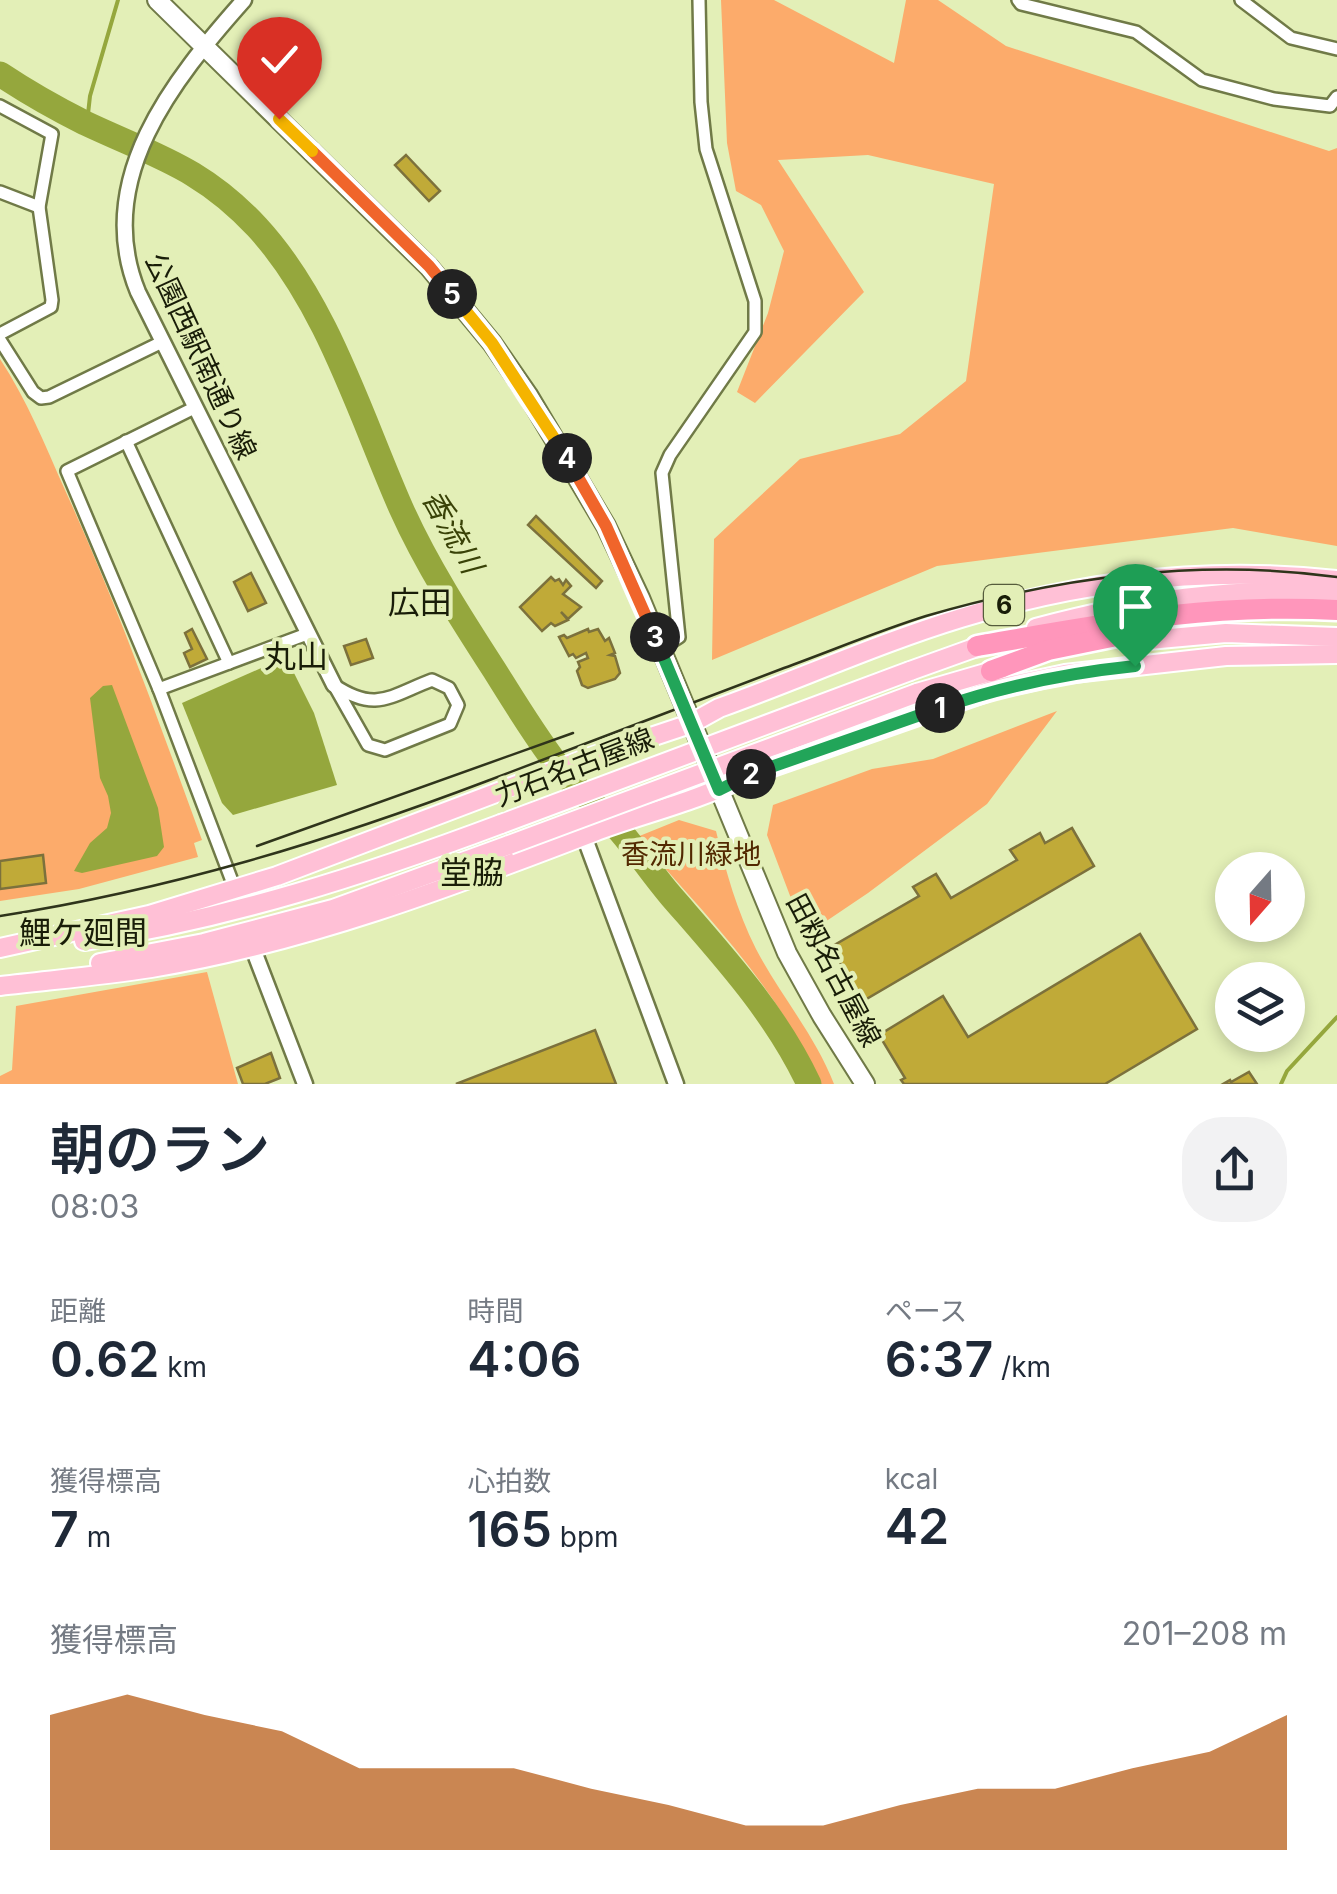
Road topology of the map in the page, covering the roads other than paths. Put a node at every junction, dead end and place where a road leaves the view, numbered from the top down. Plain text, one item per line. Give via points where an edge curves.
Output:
1 (157, 0) edge
2 (244, 0) edge
3 (699, 0) edge
4 (1018, 0) edge
5 (1241, 0) edge
6 (204, 45) junction
7 (1337, 50) edge
8 (1337, 97) edge
9 (0, 106) edge
10 (0, 192) edge
11 (38, 207) junction
12 (0, 337) edge
13 (162, 342) junction
14 (194, 408) junction
15 (126, 441) junction
16 (1337, 580) edge
17 (1337, 593) edge
18 (1337, 610) edge
19 (1337, 622) edge
20 (307, 634) junction
21 (1337, 638) edge
22 (977, 646) junction
23 (660, 649) junction
24 (1337, 654) edge
25 (229, 662) junction
26 (990, 671) junction
27 (334, 685) junction
28 (159, 689) junction
29 (378, 701) junction
30 (690, 724) junction
31 (362, 731) junction
32 (719, 790) junction
33 (591, 833) junction
34 (235, 889) junction
35 (252, 946) junction
36 (0, 950) edge
37 (0, 976) edge
38 (0, 986) edge
39 (305, 1084) edge
40 (676, 1084) edge
41 (865, 1084) edge

1 - 6 main road, 田籾名古屋線
2 - 6 street, 公園西駅南通り線
3 - 23 street via 706,149 755,300 755,332 662,473 678,637
4 - 8 street via 1136,32 1202,80 1330,106
5 - 7 street via 1291,38
6 - 13 street, 公園西駅南通り線 via 146,131 123,212 134,283
6 - 23 main road, 田籾名古屋線 via 429,266 492,343 606,526
9 - 11 street via 52,134
10 - 11 street
11 - 12 street via 51,307
12 - 13 street via 40,398
13 - 14 street, 公園西駅南通り線
14 - 15 street
14 - 20 street, 公園西駅南通り線
15 - 25 street
15 - 28 street via 67,471
16 - 30 main road, 6 via 1208,574 1058,592 942,624
17 - 22 main road, 力石名古屋線 / 6 via 1232,591 1165,598
18 - 22 highway via 1182,612
19 - 26 highway via 1268,619 1166,627 1062,646
20 - 25 street
20 - 27 street, 公園西駅南通り線
21 - 26 main road, 力石名古屋線 / 6 via 1153,638
22 - 36 main road, 力石名古屋線 / 6, bridge via 345,881 124,935
23 - 30 main road, 田籾名古屋線
24 - 32 main road via 1226,656 995,689
25 - 28 street
26 - 37 main road, 力石名古屋線 / 6, bridge via 334,909 101,963
27 - 29 street via 366,702
27 - 31 street
28 - 34 street
29 - 31 street via 368,708
29 - 31 street via 432,680 449,688 458,705 450,724 385,750 368,745
30 - 32 main road, 田籾名古屋線
30 - 34 main road, 6
32 - 33 main road
32 - 41 main road, 田籾名古屋線 via 788,953
33 - 35 main road via 459,884
33 - 40 street
34 - 36 main road, 6
35 - 38 main road via 152,968
35 - 39 street

